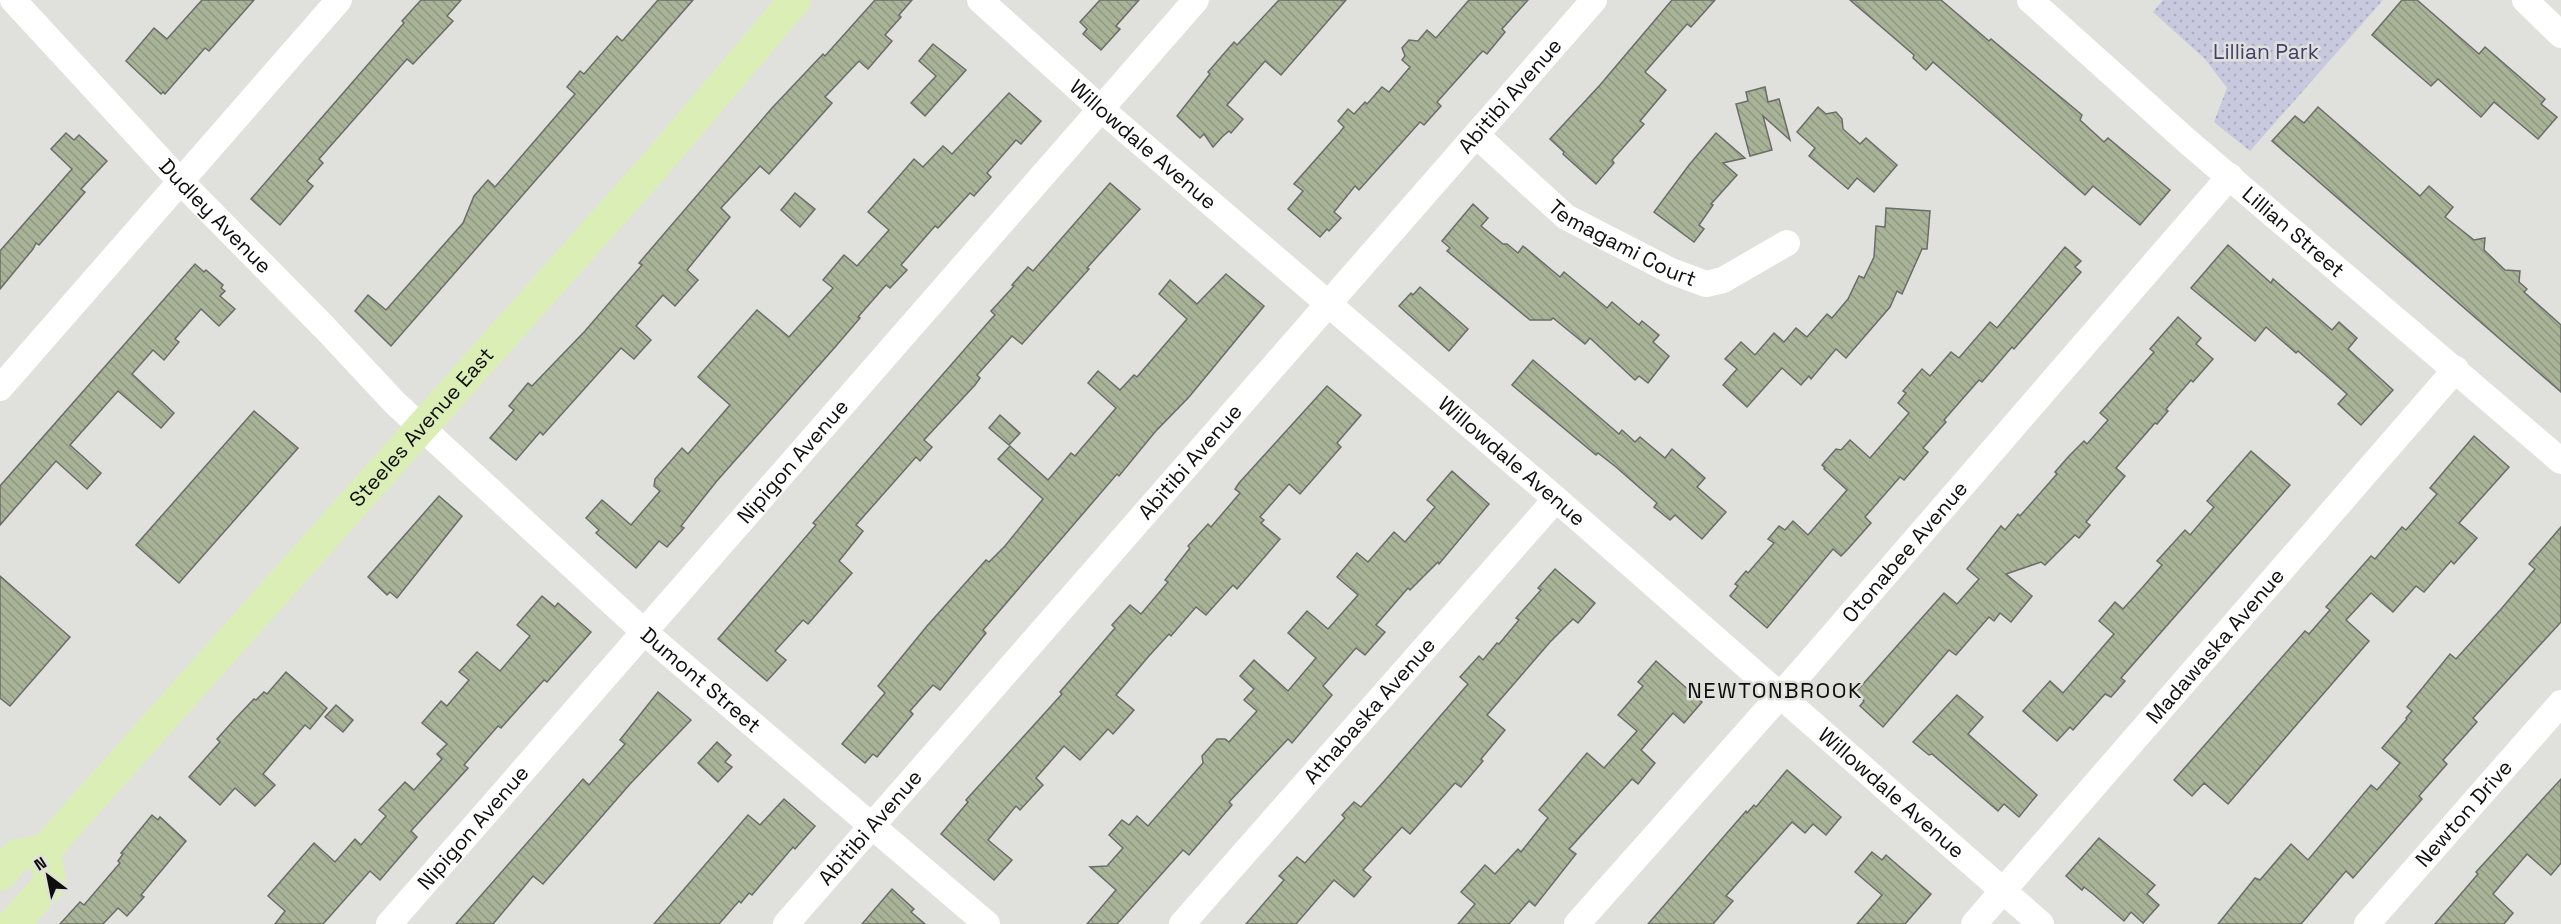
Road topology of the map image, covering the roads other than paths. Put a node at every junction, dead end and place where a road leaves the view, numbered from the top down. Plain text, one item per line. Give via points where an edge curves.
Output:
1 (13, 0) edge
2 (339, 0) edge
3 (795, 0) edge
4 (980, 0) edge
5 (1196, 0) edge
6 (1594, 0) edge
7 (2030, 0) edge
8 (2524, 0) edge
9 (2561, 35) edge
10 (1101, 109) junction
11 (1476, 135) junction
12 (2230, 177) junction
13 (180, 182) junction
14 (1786, 243) dead end
15 (1328, 303) junction
16 (2456, 369) junction
17 (0, 388) edge
18 (420, 426) junction
19 (2561, 461) edge
20 (1556, 500) junction
21 (643, 631) junction
22 (1779, 696) junction
23 (2561, 703) edge
24 (872, 825) junction
25 (45, 850) junction
26 (0, 875) edge
27 (2003, 890) junction
28 (13, 924) edge
29 (389, 924) edge
30 (786, 924) edge
31 (987, 924) edge
32 (1182, 924) edge
33 (1577, 924) edge
34 (1974, 924) edge
35 (2041, 924) edge
36 (2367, 924) edge

1 - 13 street, Dudley Avenue
2 - 13 street
3 - 18 main road, Steeles Avenue East via 656,164
4 - 10 street, Willowdale Avenue
5 - 10 street, Nipigon Avenue
6 - 11 street, Abitibi Avenue
7 - 12 street, Lillian Street
8 - 9 street
10 - 15 street, Willowdale Avenue
10 - 21 street, Nipigon Avenue
11 - 14 street, Temagami Court via 1566,217 1671,271 1706,284 1723,280
11 - 15 street, Abitibi Avenue
12 - 16 street, Lillian Street
12 - 22 street, Otonabee Avenue
13 - 17 street
13 - 18 street, Dudley Avenue
15 - 20 street, Willowdale Avenue
15 - 24 street, Abitibi Avenue
16 - 19 street, Lillian Street
16 - 27 street, Madawaska Avenue
18 - 21 street, Dumont Street
18 - 25 main road, Steeles Avenue East
20 - 22 street, Willowdale Avenue
20 - 32 street, Athabaska Avenue
21 - 24 street, Dumont Street
21 - 29 street, Nipigon Avenue
22 - 27 street, Willowdale Avenue
22 - 33 street, Otonabee Avenue
23 - 36 street, Newton Drive
24 - 30 street, Abitibi Avenue
24 - 31 street, Dumont Street
25 - 26 main road via 17,855
25 - 28 main road via 50,883
27 - 34 street, Madawaska Avenue
27 - 35 street, Willowdale Avenue

